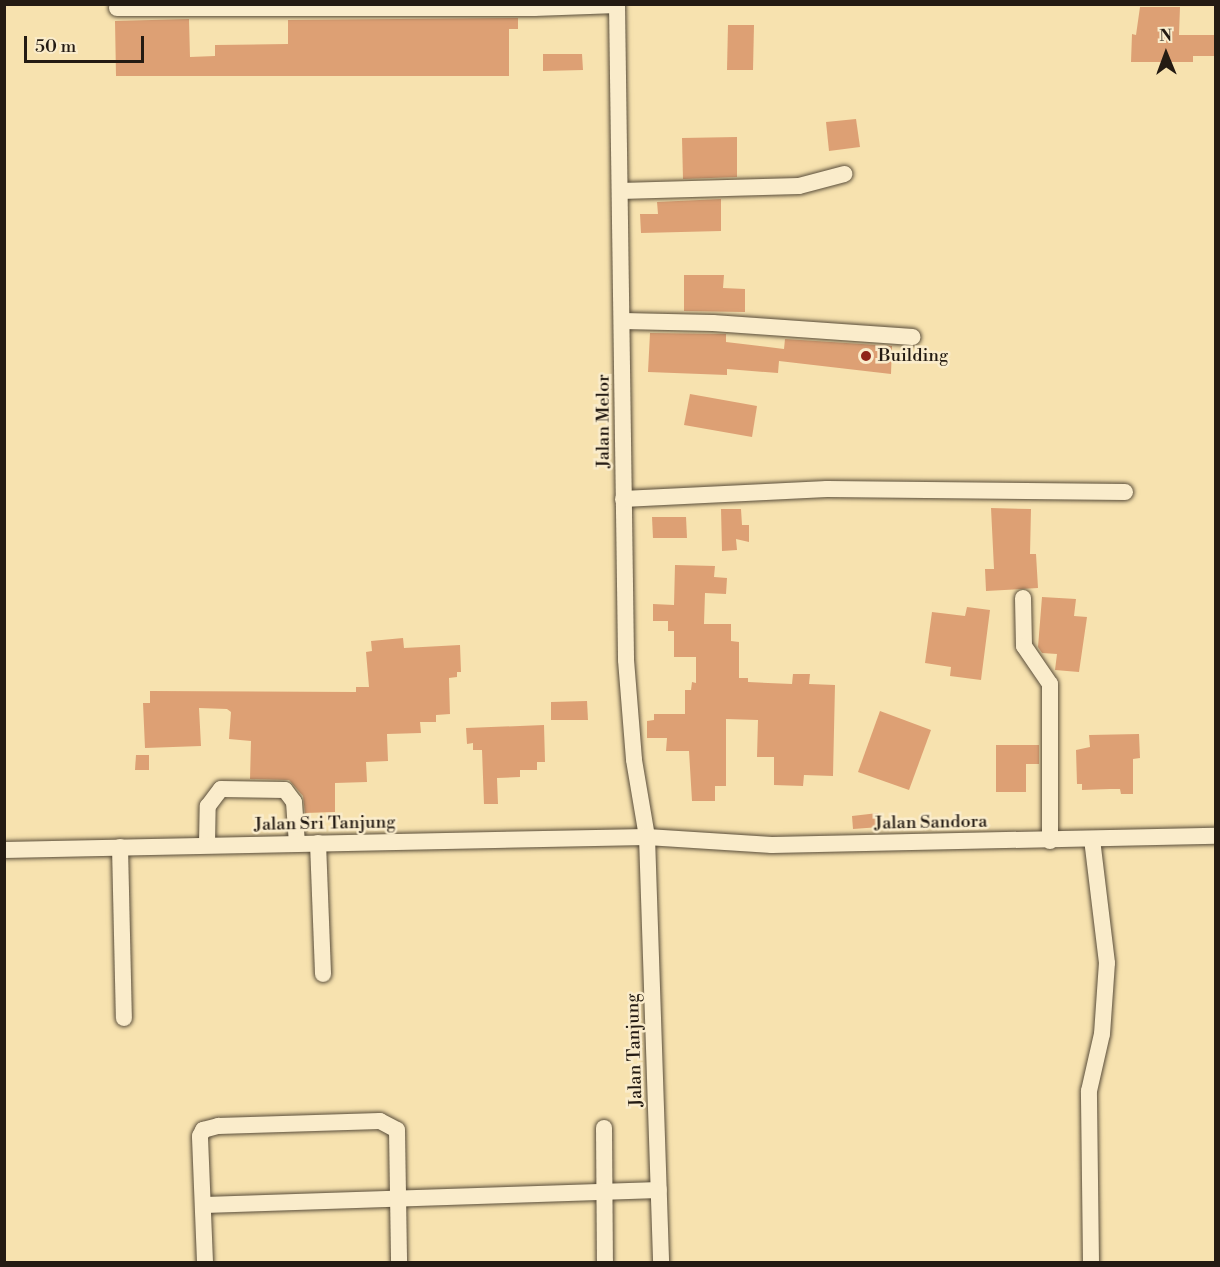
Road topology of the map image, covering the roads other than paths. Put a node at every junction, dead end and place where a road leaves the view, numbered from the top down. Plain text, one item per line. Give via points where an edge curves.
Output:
1 (617, 5) edge
2 (117, 8) dead end
3 (844, 174) dead end
4 (620, 191) junction
5 (623, 321) junction
6 (913, 337) dead end
7 (1125, 492) dead end
8 (623, 499) junction
9 (1023, 598) dead end
10 (1215, 836) edge
11 (647, 837) junction
12 (1050, 841) junction
13 (297, 844) junction
14 (1094, 844) junction
15 (207, 845) junction
16 (120, 847) junction
17 (4, 850) edge
18 (319, 858) junction
19 (323, 975) dead end
20 (124, 1018) dead end
21 (604, 1128) dead end
22 (655, 1190) junction
23 (612, 1193) junction
24 (398, 1201) junction
25 (205, 1205) junction
26 (205, 1263) edge
27 (399, 1263) edge
28 (605, 1263) edge
29 (661, 1263) edge
30 (1091, 1263) edge

1 - 2 street
1 - 4 street, Jalan Melor
3 - 4 street via 798,186
4 - 5 street, Jalan Melor
5 - 6 street
5 - 8 street, Jalan Melor
7 - 8 street via 827,489
8 - 11 street, Jalan Melor via 629,714
9 - 12 street via 1024,646 1047,678 1051,695
10 - 14 street, Jalan Sandora
11 - 12 street, Jalan Sandora via 772,845
11 - 18 street, Jalan Sri Tanjung
11 - 22 street, Jalan Tanjung
12 - 14 street, Jalan Sandora
13 - 15 street, Jalan Sri Tanjung
13 - 15 street via 294,801 285,790 221,789 208,806
13 - 18 street, Jalan Sri Tanjung
14 - 30 street via 1107,963 1102,1034 1089,1091
15 - 16 street, Jalan Sri Tanjung
16 - 17 street, Jalan Sri Tanjung
16 - 20 street
18 - 19 street
21 - 23 street
22 - 23 street
22 - 29 street, Jalan Tanjung
23 - 24 street
23 - 28 street
24 - 25 street
24 - 25 street via 397,1130 380,1121 210,1126 200,1136
24 - 27 street
25 - 26 street

